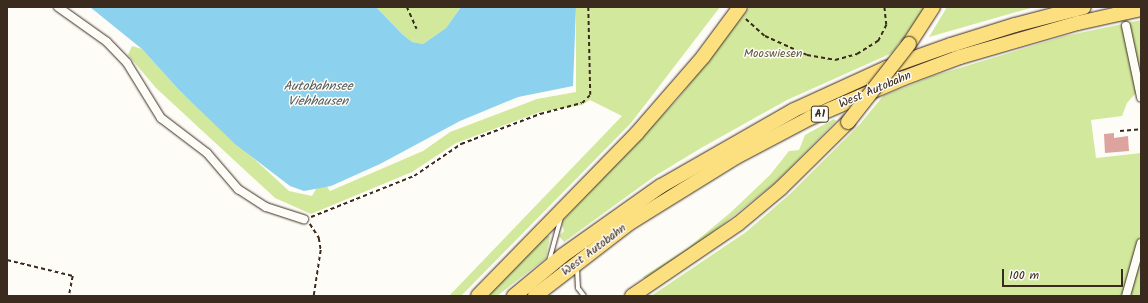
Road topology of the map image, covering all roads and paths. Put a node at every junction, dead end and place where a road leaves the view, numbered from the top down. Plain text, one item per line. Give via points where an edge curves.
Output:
1 (58, 7) edge
2 (406, 7) edge
3 (588, 7) edge
4 (884, 7) edge
5 (933, 7) edge
6 (1084, 7) edge
7 (1141, 9) edge
8 (743, 13) edge
9 (1126, 26) dead end
10 (417, 29) dead end
11 (1141, 97) edge
12 (1141, 129) edge
13 (1120, 131) dead end
14 (563, 209) junction
15 (304, 219) junction
16 (1141, 243) edge
17 (581, 259) junction
18 (7, 260) edge
19 (546, 269) junction
20 (68, 296) edge
21 (314, 296) edge
22 (478, 296) edge
23 (514, 296) edge
24 (535, 296) edge
25 (584, 296) edge
26 (632, 296) edge
27 (1126, 296) edge

1 - 15 street via 107,42 127,63 161,118 207,153 238,189 266,207
2 - 10 path
3 - 15 path via 590,95 582,103 540,114 462,144 414,176
4 - 8 path via 886,25 878,41 858,54 835,60 807,55 765,36
5 - 26 highway, bridge via 909,44 848,122 780,188 738,224
6 - 19 highway, West Autobahn / A1 via 1015,25 886,68 794,110 661,186 615,216
7 - 17 highway, West Autobahn / A1 via 1016,39 960,57 857,97 731,160 628,224
8 - 14 highway via 671,95
9 - 11 street
12 - 13 path
14 - 19 lane
14 - 22 highway
15 - 21 path via 314,227 321,250
16 - 27 street
17 - 24 highway, West Autobahn / A1
17 - 25 lane via 576,277 578,288
18 - 20 path via 73,276
19 - 23 highway, West Autobahn / A1

